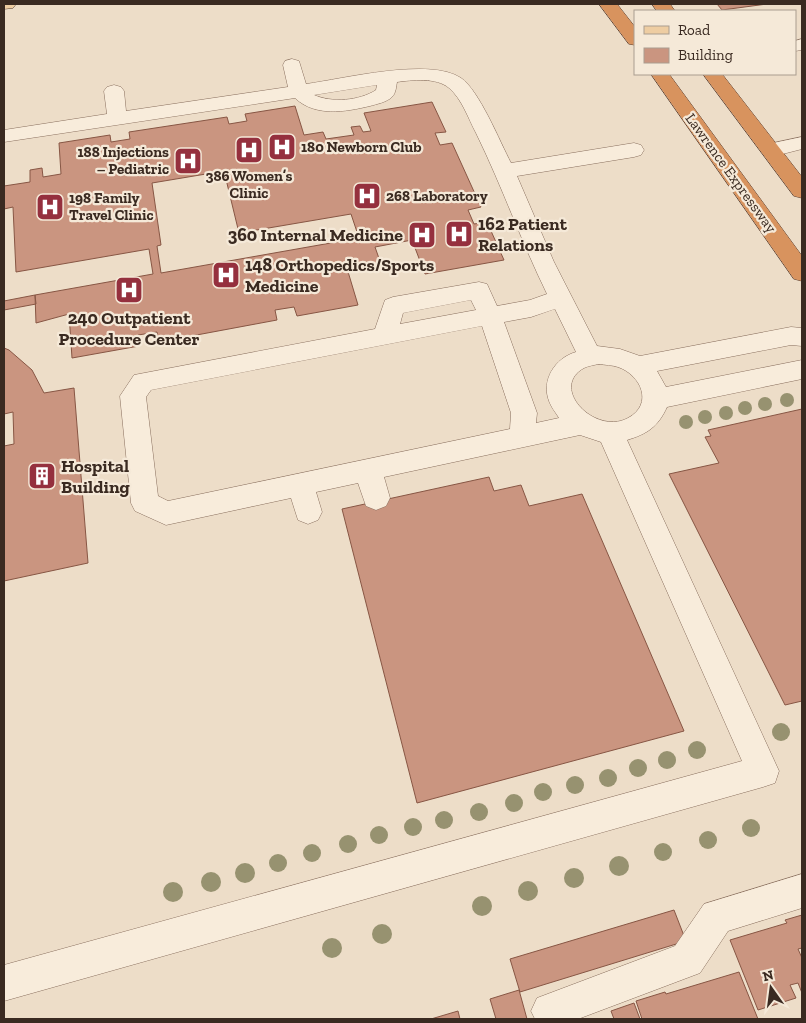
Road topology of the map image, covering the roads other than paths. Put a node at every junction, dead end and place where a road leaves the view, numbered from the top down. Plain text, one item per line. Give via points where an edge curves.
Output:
1 (608, 4) edge
2 (634, 39) edge
3 (292, 65) dead end
4 (661, 75) edge
5 (713, 75) edge
6 (114, 91) dead end
7 (300, 91) junction
8 (118, 119) junction
9 (4, 136) edge
10 (802, 143) edge
11 (634, 150) dead end
12 (771, 150) junction
13 (505, 171) junction
14 (802, 191) edge
15 (802, 274) edge
16 (561, 298) junction
17 (490, 316) junction
18 (802, 337) edge
19 (590, 356) junction
20 (637, 366) junction
21 (802, 370) edge
22 (657, 399) junction
23 (595, 428) junction
24 (523, 436) junction
25 (368, 470) junction
26 (301, 485) junction
27 (376, 498) dead end
28 (308, 512) dead end
29 (802, 891) edge
30 (4, 983) edge
31 (550, 1011) dead end

1 - 2 highway
3 - 7 street
4 - 15 highway, Lawrence Expressway
5 - 12 highway
6 - 8 street
7 - 8 street
7 - 13 street via 412,74 438,76 454,82 466,95
8 - 9 street
10 - 12 street
11 - 13 street
12 - 14 highway
13 - 16 street
16 - 17 street
16 - 19 street
17 - 24 street via 524,413
17 - 26 street via 143,382 133,396 144,503 166,513
18 - 20 street via 791,336
19 - 20 street via 612,356
19 - 23 street via 566,369 557,387 563,408
20 - 22 street via 648,376
21 - 22 street
22 - 23 street via 654,411 635,428
23 - 24 street
23 - 30 street via 763,771
24 - 25 street
25 - 26 street
25 - 27 street
26 - 28 street
29 - 31 street via 717,916 687,960

